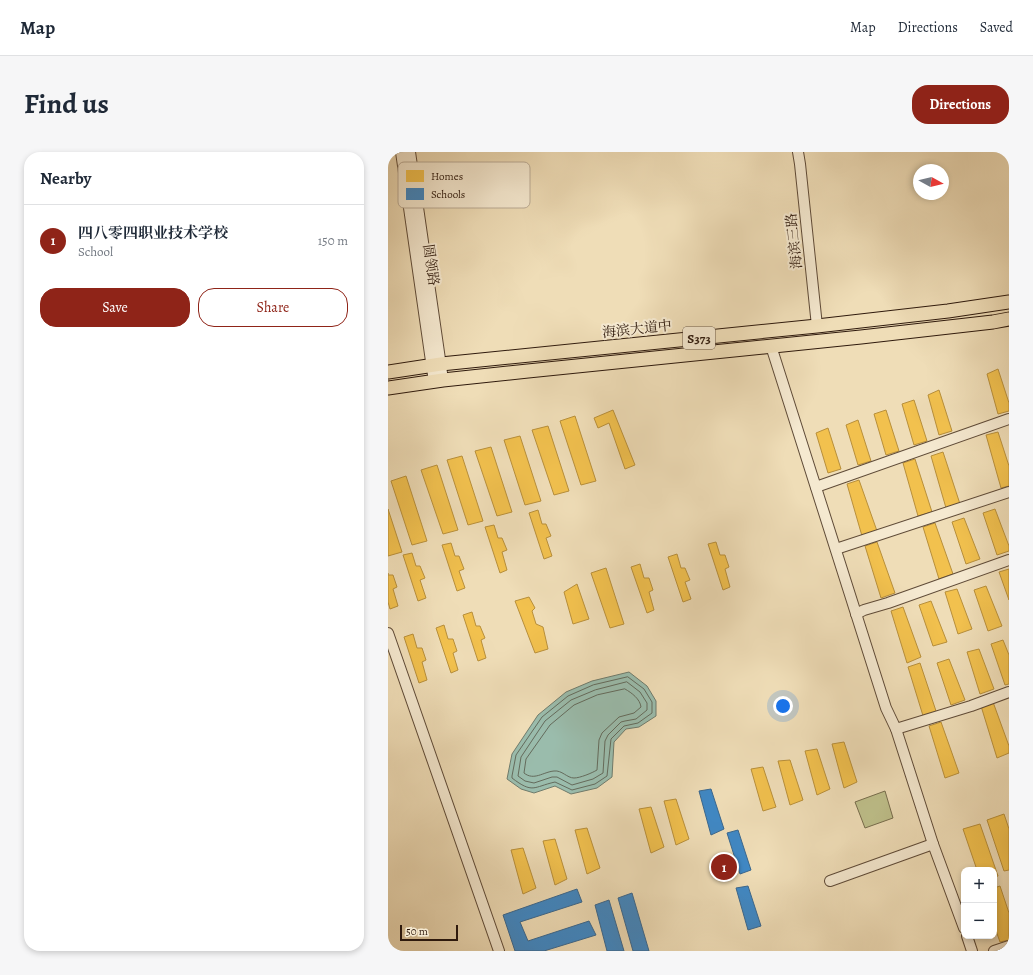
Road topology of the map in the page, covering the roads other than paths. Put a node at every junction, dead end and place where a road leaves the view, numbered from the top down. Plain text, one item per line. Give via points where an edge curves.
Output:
1 (401, 152) edge
2 (410, 152) edge
3 (798, 152) edge
4 (403, 162) edge
5 (411, 162) edge
6 (410, 208) edge
7 (417, 208) edge
8 (1009, 302) edge
9 (1009, 319) edge
10 (817, 326) junction
11 (770, 346) junction
12 (436, 365) junction
13 (388, 372) edge
14 (439, 381) junction
15 (388, 388) edge
16 (1009, 419) edge
17 (816, 487) junction
18 (1009, 492) edge
19 (836, 549) junction
20 (1009, 560) edge
21 (856, 614) junction
22 (388, 633) edge
23 (1009, 692) edge
24 (896, 729) junction
25 (933, 844) junction
26 (830, 881) dead end
27 (961, 920) edge
28 (968, 939) edge
29 (1009, 946) edge
30 (498, 951) edge
31 (972, 951) edge
32 (994, 951) edge

1 - 4 street, 圆领路
2 - 5 street, 圆领路
3 - 10 street, 海滨三路
6 - 12 street, 圆领路
7 - 12 street, 圆领路
8 - 10 main road, 海滨大道中 / S373
9 - 11 main road, S373
10 - 12 main road, 海滨大道中 / S373
11 - 14 main road, S373
11 - 17 street
12 - 13 main road, 海滨大道中 / S373
12 - 14 street, 圆领路
14 - 15 main road, S373
16 - 17 street
17 - 19 street
18 - 19 street
19 - 21 street
20 - 21 street
21 - 24 street via 886,708
22 - 30 street
23 - 24 street
24 - 25 street
25 - 26 street
25 - 27 street
28 - 31 street
29 - 32 street

